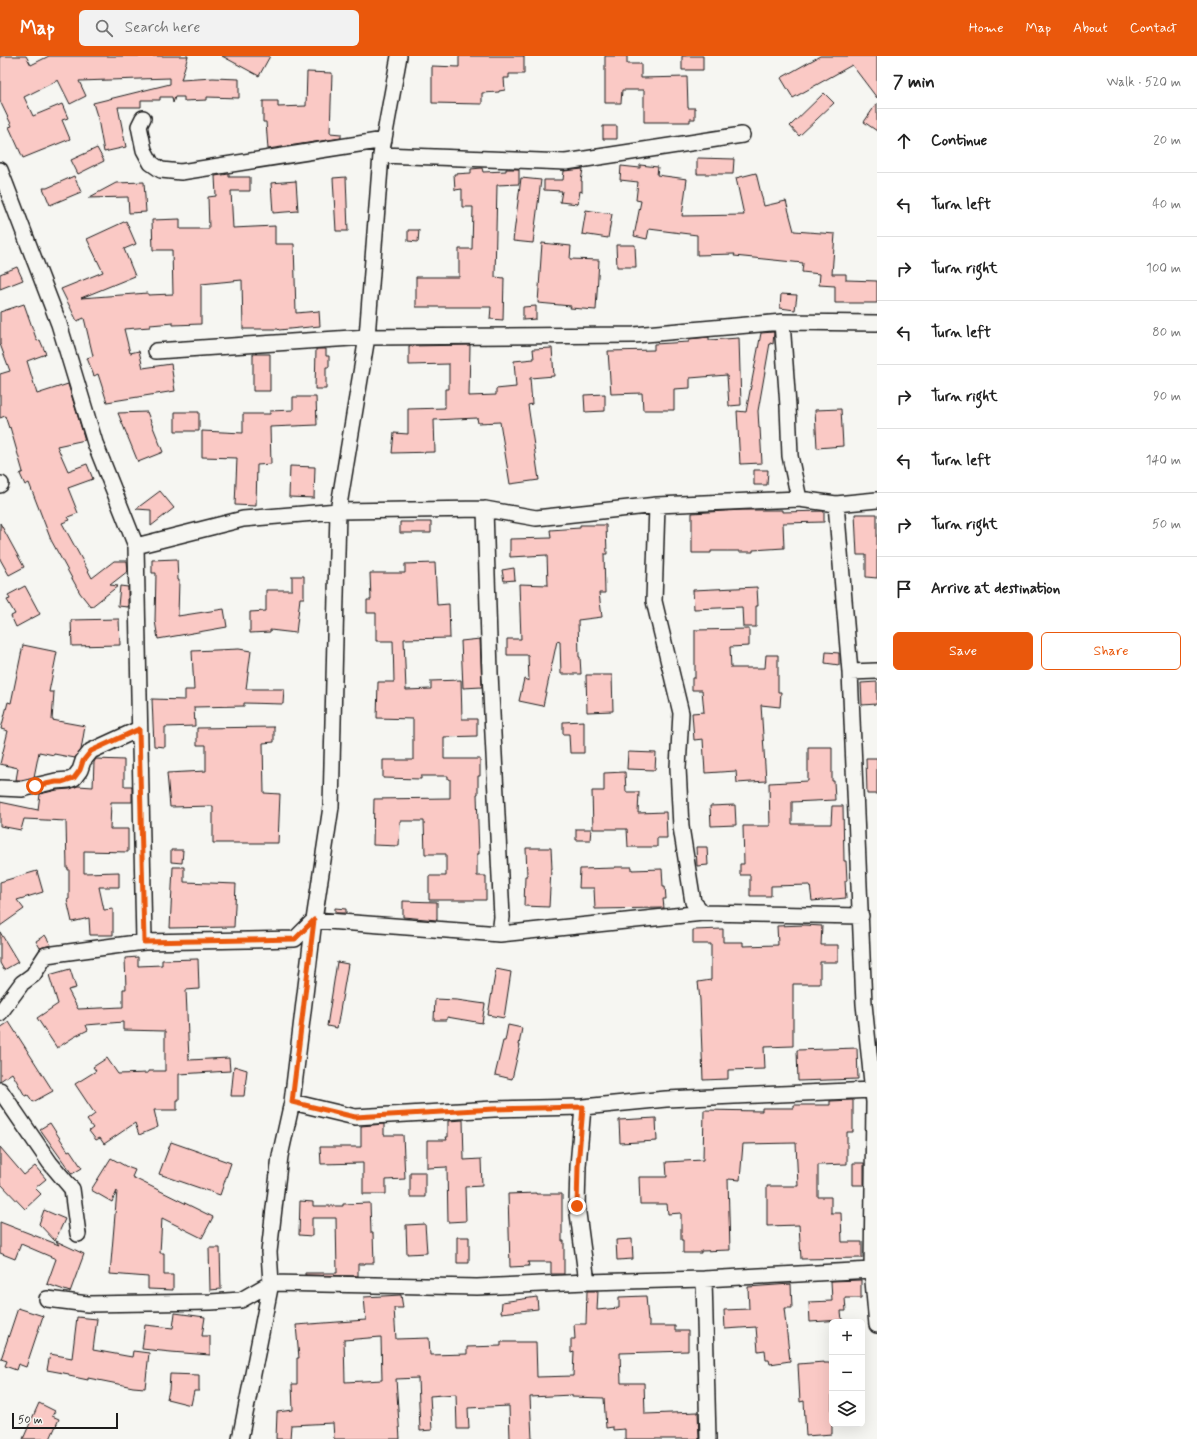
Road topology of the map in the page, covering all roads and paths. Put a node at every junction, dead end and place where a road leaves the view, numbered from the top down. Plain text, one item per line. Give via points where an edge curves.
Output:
1 (400, 56) edge
2 (143, 118) dead end
3 (742, 135) dead end
4 (383, 148) junction
5 (0, 170) edge
6 (782, 322) junction
7 (877, 324) edge
8 (367, 337) junction
9 (156, 351) dead end
10 (799, 499) junction
11 (877, 500) edge
12 (836, 504) junction
13 (657, 505) junction
14 (485, 509) junction
15 (338, 511) junction
16 (136, 546) junction
17 (877, 671) edge
18 (850, 672) junction
19 (139, 729) junction
20 (0, 788) edge
21 (703, 913) junction
22 (861, 916) junction
23 (314, 920) junction
24 (500, 934) junction
25 (144, 942) junction
26 (871, 1003) edge
27 (0, 1013) edge
28 (0, 1090) edge
29 (873, 1090) junction
30 (292, 1102) junction
31 (583, 1107) junction
32 (78, 1234) dead end
33 (872, 1270) junction
34 (704, 1279) junction
35 (587, 1282) junction
36 (271, 1283) junction
37 (47, 1299) dead end
38 (877, 1325) edge
39 (240, 1439) edge
40 (708, 1439) edge

1 - 4 street
2 - 4 street via 139,126 144,150 151,163 161,170 181,172
3 - 4 street via 566,162
4 - 8 street
5 - 16 street via 59,324 95,443
6 - 7 street
6 - 8 street via 634,335
6 - 10 street via 790,456
8 - 9 street
8 - 15 street
10 - 12 street
10 - 13 street
11 - 12 street
12 - 18 street
13 - 14 street via 536,518
13 - 21 street via 654,601 681,713 678,768 681,827 694,902
14 - 15 street
14 - 24 street via 502,917
15 - 16 street via 243,519
15 - 23 street via 331,807
16 - 19 street
17 - 18 street
18 - 22 street
19 - 20 street via 91,751 74,778 22,789
19 - 25 street
21 - 22 street
21 - 24 street
22 - 26 street
23 - 24 street
23 - 25 street via 295,939
23 - 30 street
25 - 27 street via 46,955 33,975 22,983
26 - 29 street
28 - 32 street via 50,1163 72,1189
29 - 31 street via 666,1099
29 - 33 street
30 - 31 street via 355,1117
30 - 36 street via 280,1156 269,1252
31 - 35 street via 577,1206
33 - 34 street
33 - 38 street
34 - 35 street
34 - 40 street
35 - 36 street via 477,1287
36 - 37 street via 241,1300 88,1304
36 - 39 street

